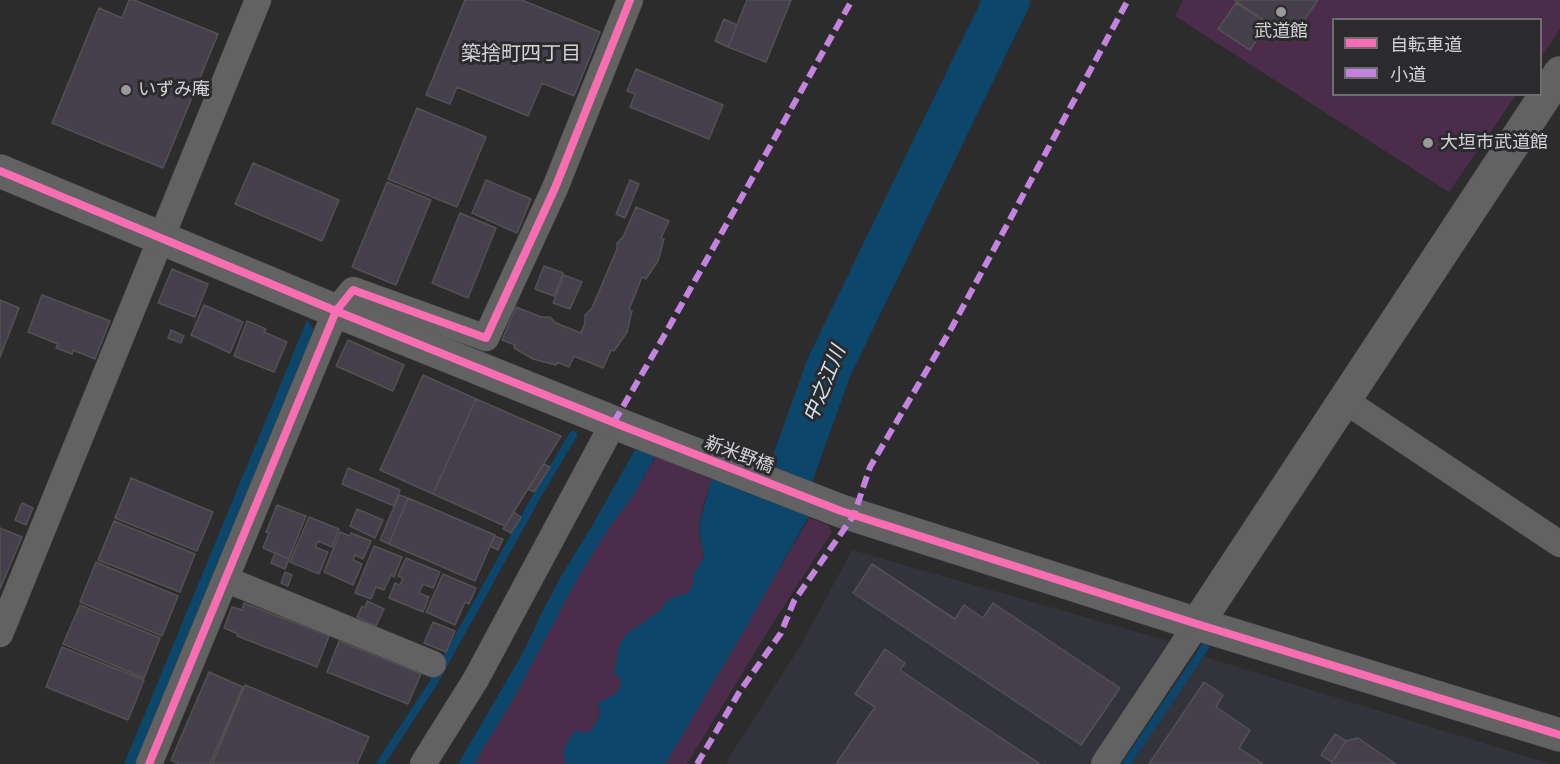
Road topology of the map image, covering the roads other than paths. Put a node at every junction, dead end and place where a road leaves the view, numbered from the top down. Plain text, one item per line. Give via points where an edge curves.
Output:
1 (258, 0) edge
2 (630, 0) edge
3 (1560, 73) edge
4 (0, 171) edge
5 (161, 237) junction
6 (336, 311) junction
7 (1344, 400) junction
8 (620, 425) junction
9 (1560, 544) edge
10 (225, 579) junction
11 (1197, 624) junction
12 (0, 634) edge
13 (433, 664) dead end
14 (1560, 735) edge
15 (149, 764) edge
16 (423, 764) edge
17 (1104, 764) edge

1 - 5 street
2 - 6 street via 555,188 486,338 353,290
3 - 7 street
4 - 5 street, 新米野橋
5 - 6 street, 新米野橋
5 - 12 street
6 - 8 street, 新米野橋
6 - 10 street
7 - 9 street
7 - 11 street
8 - 11 street, 新米野橋 via 841,511
8 - 16 street via 476,679
10 - 13 street
10 - 15 street
11 - 14 street, 新米野橋
11 - 17 street

